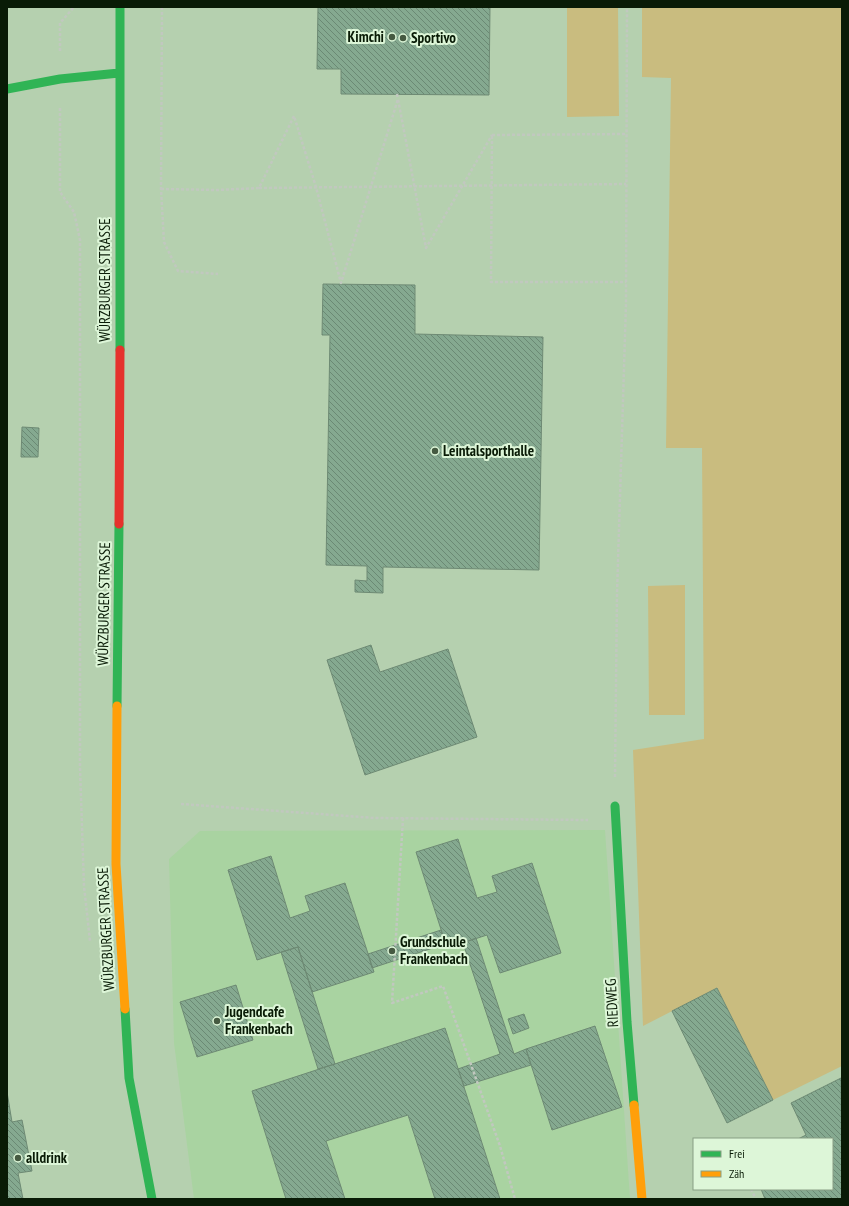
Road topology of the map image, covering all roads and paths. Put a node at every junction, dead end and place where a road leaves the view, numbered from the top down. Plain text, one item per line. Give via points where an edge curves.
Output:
1 (74, 7) edge
2 (120, 7) edge
3 (162, 7) edge
4 (626, 7) edge
5 (119, 73) junction
6 (60, 79) junction
7 (7, 89) edge
8 (397, 94) dead end
9 (398, 99) junction
10 (627, 134) junction
11 (492, 135) junction
12 (626, 184) junction
13 (415, 186) junction
14 (462, 186) junction
15 (492, 186) junction
16 (316, 187) junction
17 (371, 187) junction
18 (259, 188) junction
19 (161, 190) junction
20 (218, 274) dead end
21 (626, 282) junction
22 (181, 804) dead end
23 (615, 806) joint
24 (403, 818) junction
25 (616, 821) junction
26 (90, 947) dead end
27 (752, 1190) edge
28 (152, 1199) edge
29 (516, 1199) edge
30 (642, 1199) edge
31 (756, 1199) edge

1 - 6 path via 60,23
2 - 5 main road, WÜRZBURGER STRASSE
3 - 19 path
4 - 10 path
5 - 6 main road
5 - 28 main road, WÜRZBURGER STRASSE via 120,443 116,864 129,1078
6 - 7 main road
6 - 26 path via 60,192 74,212 80,240 80,767 84,886
8 - 9 path
9 - 13 path
9 - 17 path
10 - 11 path
10 - 12 path
11 - 14 path
11 - 15 path
12 - 15 path
12 - 21 path
13 - 14 path
13 - 14 path via 426,248
13 - 17 path
14 - 15 path
15 - 21 path via 492,282
16 - 17 path
16 - 17 path via 341,283
16 - 18 path
16 - 18 path via 294,116
18 - 19 path
19 - 20 path via 164,242 178,271
21 - 23 path via 617,593
22 - 24 path
23 - 25 main road, RIEDWEG
24 - 25 path
24 - 29 path via 392,1003 443,986 500,1146
25 - 30 main road, RIEDWEG via 627,1022
27 - 31 path

